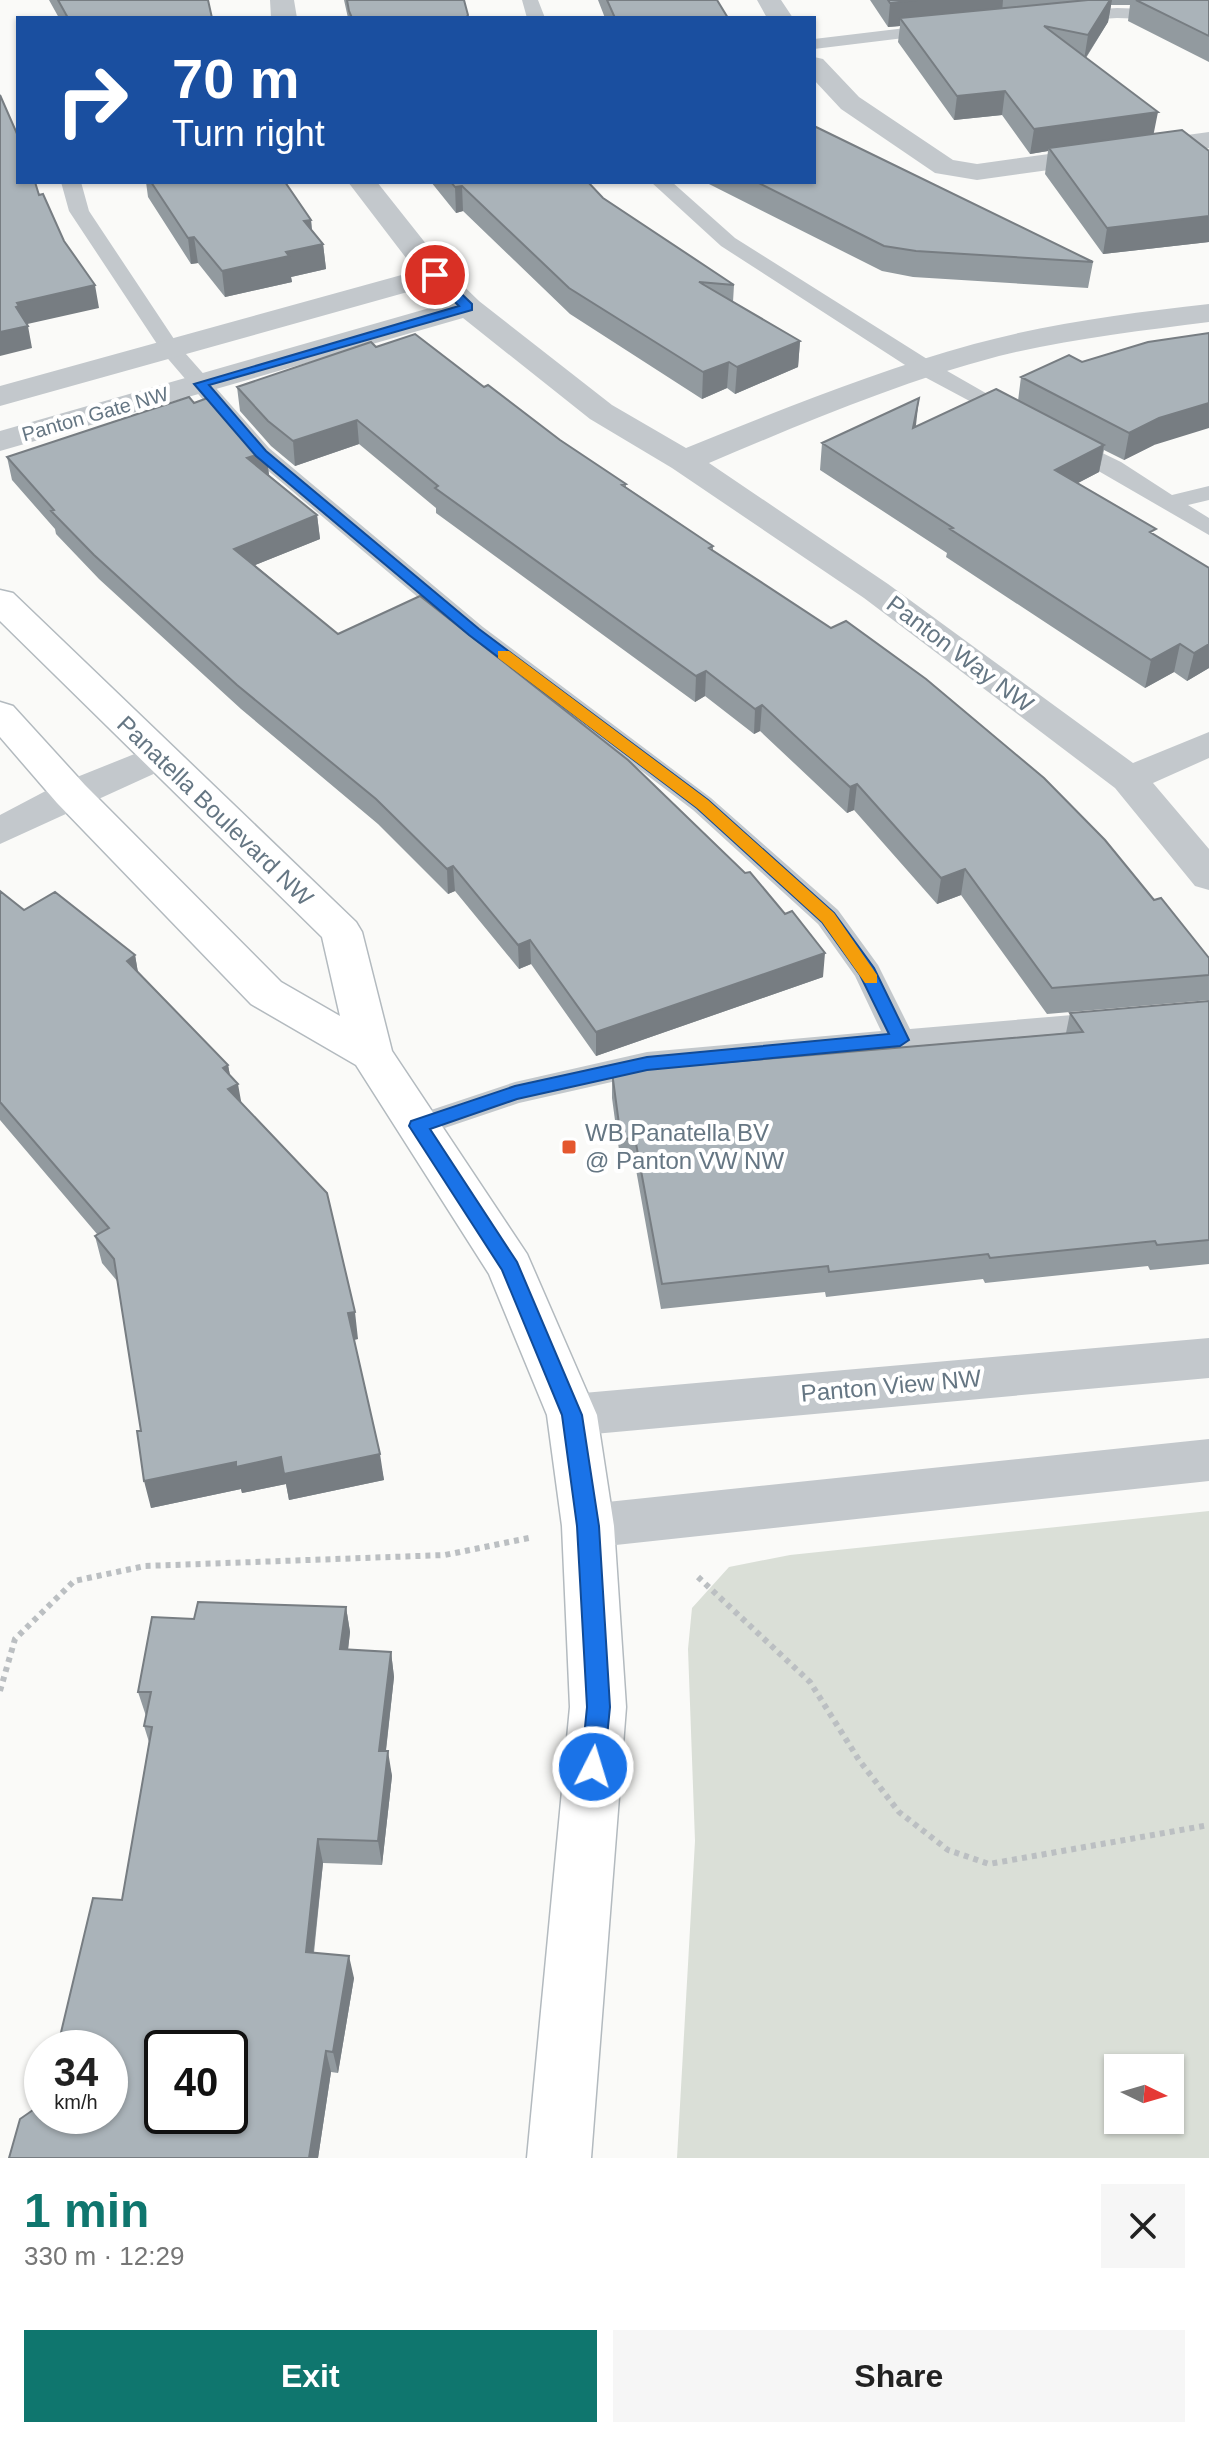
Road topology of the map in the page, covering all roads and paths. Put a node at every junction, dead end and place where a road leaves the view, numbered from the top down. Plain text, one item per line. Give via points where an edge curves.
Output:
1 (1209, 16) edge
2 (1045, 18) edge
3 (955, 27) edge
4 (816, 44) edge
5 (816, 67) edge
6 (1209, 140) edge
7 (72, 184) edge
8 (364, 184) edge
9 (663, 184) edge
10 (435, 275) junction
11 (468, 307) junction
12 (1209, 313) edge
13 (170, 349) junction
14 (927, 369) junction
15 (200, 384) junction
16 (0, 396) edge
17 (0, 441) edge
18 (684, 461) junction
19 (1209, 493) edge
20 (1170, 502) junction
21 (1209, 528) edge
22 (0, 601) edge
23 (0, 714) edge
24 (1209, 744) edge
25 (157, 757) junction
26 (1129, 779) junction
27 (71, 794) junction
28 (0, 831) edge
29 (1209, 876) edge
30 (1132, 1020) edge
31 (900, 1040) junction
32 (371, 1054) junction
33 (418, 1126) junction
34 (1209, 1358) edge
35 (572, 1415) junction
36 (1209, 1460) edge
37 (588, 1526) junction
38 (698, 1577) dead end
39 (0, 1691) edge
40 (1209, 1825) edge
41 (559, 2158) edge

1 - 2 lane via 1117,13
3 - 4 lane
5 - 6 street via 850,103 945,167 977,172
7 - 13 lane via 79,211
8 - 10 street, Panton Way NW
9 - 14 lane via 728,242
10 - 11 street, Panton Way NW
10 - 13 street, Panton Gate NW
11 - 15 street, Panton Gate NW
11 - 18 street, Panton Way NW via 601,412
12 - 14 street via 988,349
13 - 15 lane
13 - 16 street, Panton Gate NW
14 - 18 street via 851,393
14 - 20 lane
15 - 17 street, Panton Gate NW
15 - 31 lane via 261,453 474,632 702,804 828,917 868,972
18 - 26 street, Panton Way NW via 876,591
19 - 20 lane
20 - 21 lane
22 - 25 street, Panatella Boulevard NW
23 - 27 street, Panatella Boulevard NW
24 - 26 street
25 - 27 street
25 - 32 street, Panatella Boulevard NW via 341,932
26 - 29 street, Panton Way NW
27 - 28 street
27 - 32 street, Panatella Boulevard NW via 266,993
30 - 31 lane
31 - 33 lane via 647,1063 515,1093
32 - 33 street, Panatella Boulevard NW
33 - 35 street, Panatella Boulevard NW via 510,1267
34 - 35 street, Panton View NW
35 - 37 street, Panatella Boulevard NW
36 - 37 street
37 - 39 path via 445,1555 145,1566 74,1581 15,1639
37 - 41 street, Panatella Boulevard NW via 598,1707
38 - 40 path via 810,1682 899,1812 948,1850 989,1864

